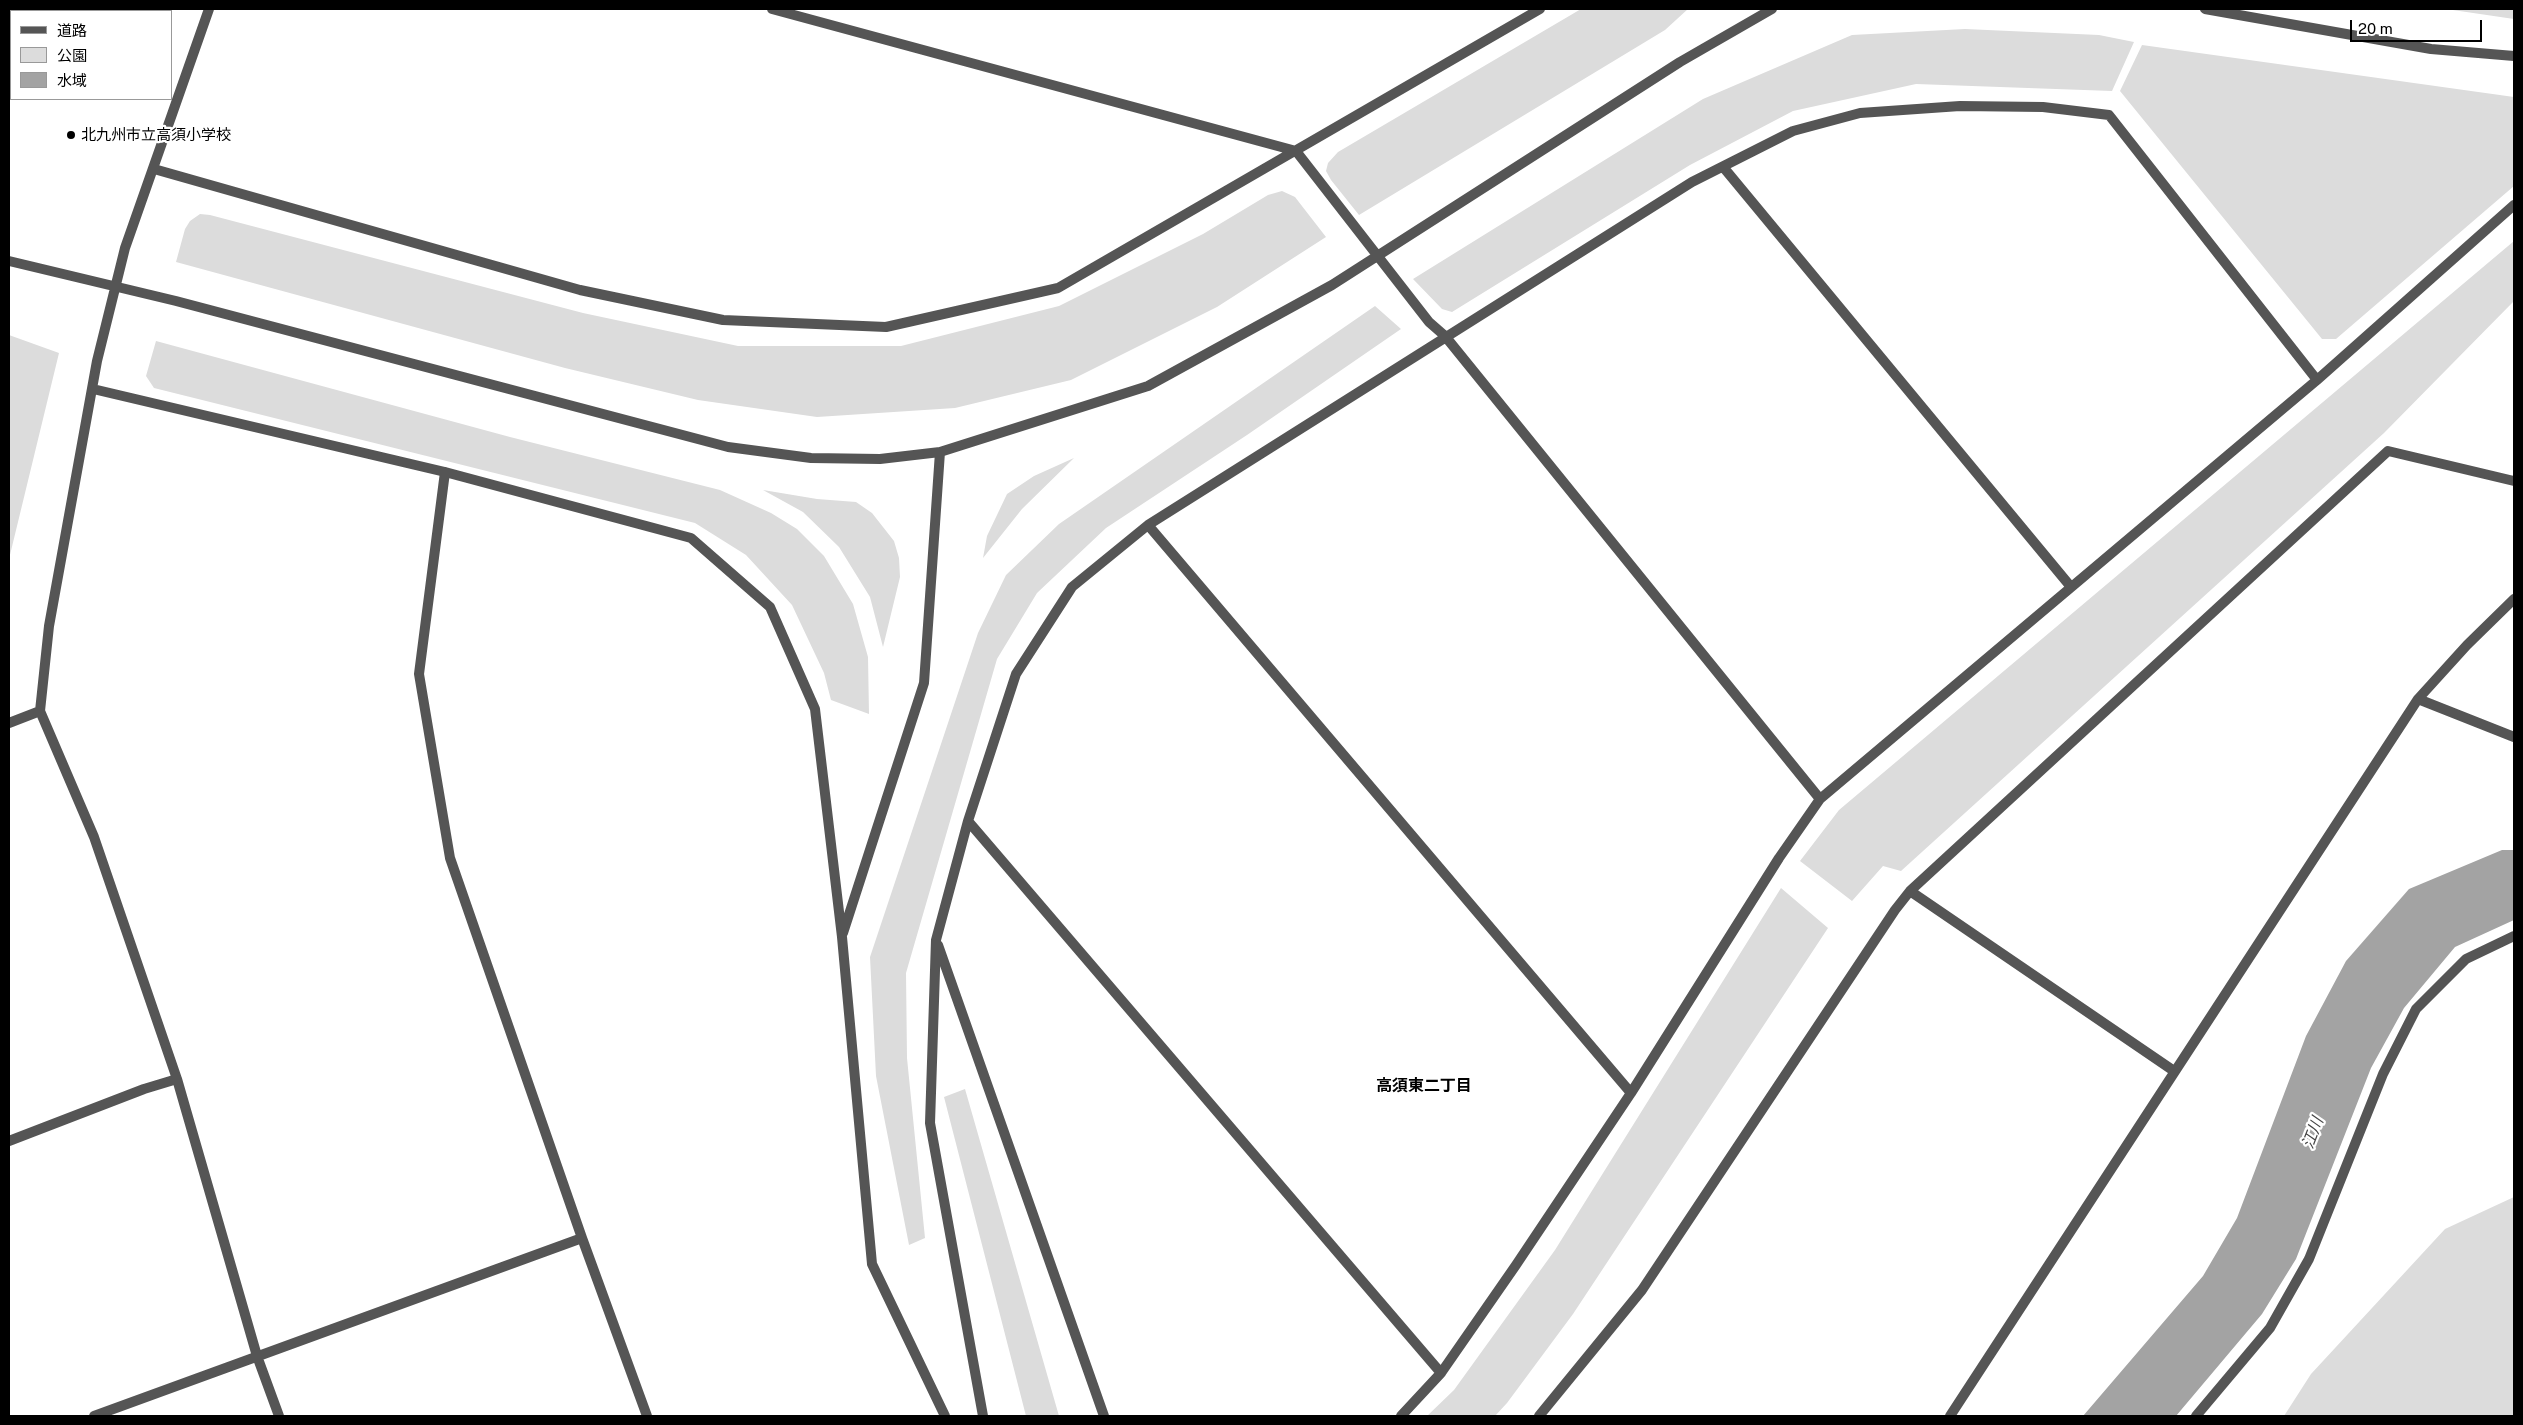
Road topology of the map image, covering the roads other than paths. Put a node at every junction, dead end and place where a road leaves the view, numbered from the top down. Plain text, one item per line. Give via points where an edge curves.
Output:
1 (209, 9) edge
2 (772, 9) edge
3 (1540, 9) edge
4 (1772, 9) edge
5 (2205, 9) edge
6 (2514, 56) edge
7 (1296, 151) junction
8 (1724, 168) junction
9 (154, 169) junction
10 (2514, 204) edge
11 (9, 260) edge
12 (1445, 336) junction
13 (2316, 380) junction
14 (93, 389) junction
15 (940, 452) junction
16 (445, 472) junction
17 (2514, 481) edge
18 (1148, 525) junction
19 (2071, 587) junction
20 (2514, 599) edge
21 (2418, 699) junction
22 (40, 711) junction
23 (9, 723) edge
24 (2514, 737) edge
25 (1820, 799) junction
26 (968, 821) junction
27 (1910, 891) junction
28 (2514, 936) edge
29 (842, 937) junction
30 (936, 940) junction
31 (2174, 1071) junction
32 (176, 1079) junction
33 (1630, 1093) junction
34 (9, 1141) edge
35 (582, 1238) junction
36 (257, 1356) junction
37 (1441, 1373) junction
38 (94, 1416) edge
39 (279, 1416) edge
40 (647, 1416) edge
41 (945, 1416) edge
42 (983, 1416) edge
43 (1104, 1416) edge
44 (1401, 1416) edge
45 (1539, 1416) edge
46 (1950, 1416) edge
47 (2196, 1416) edge

1 - 9 street
2 - 7 street
3 - 7 street
4 - 15 street via 1680,62 1332,285 1148,386
5 - 6 street via 2432,50
7 - 9 street via 1058,288 886,326 722,320 580,290
7 - 12 street via 1429,322
8 - 12 street via 1692,182
8 - 13 street via 1793,131 1860,114 1969,106 2043,107 2109,115
8 - 19 street
9 - 14 street via 125,248 97,360
10 - 13 street
11 - 15 street via 728,448 821,458 880,459
12 - 18 street
12 - 25 street
13 - 19 street
14 - 16 street
14 - 22 street via 49,626
15 - 29 street via 924,683
16 - 29 street via 691,538 770,607 815,710
16 - 35 street via 419,674 450,858
17 - 27 street via 2388,451
18 - 26 street via 1072,587 1016,674
18 - 33 street
19 - 25 street
20 - 21 street
21 - 24 street
21 - 31 street
22 - 23 street
22 - 32 street via 94,837
25 - 33 street via 1778,858
26 - 30 street
26 - 37 street
27 - 31 street
27 - 45 street via 1642,1290
28 - 47 street via 2466,959 2416,1009 2383,1074 2309,1259 2270,1328
29 - 41 street via 872,1264
30 - 42 street via 930,1124
30 - 43 street
31 - 46 street
32 - 34 street
32 - 36 street
33 - 37 street
35 - 36 street
35 - 40 street
36 - 38 street
36 - 39 street
37 - 44 street

